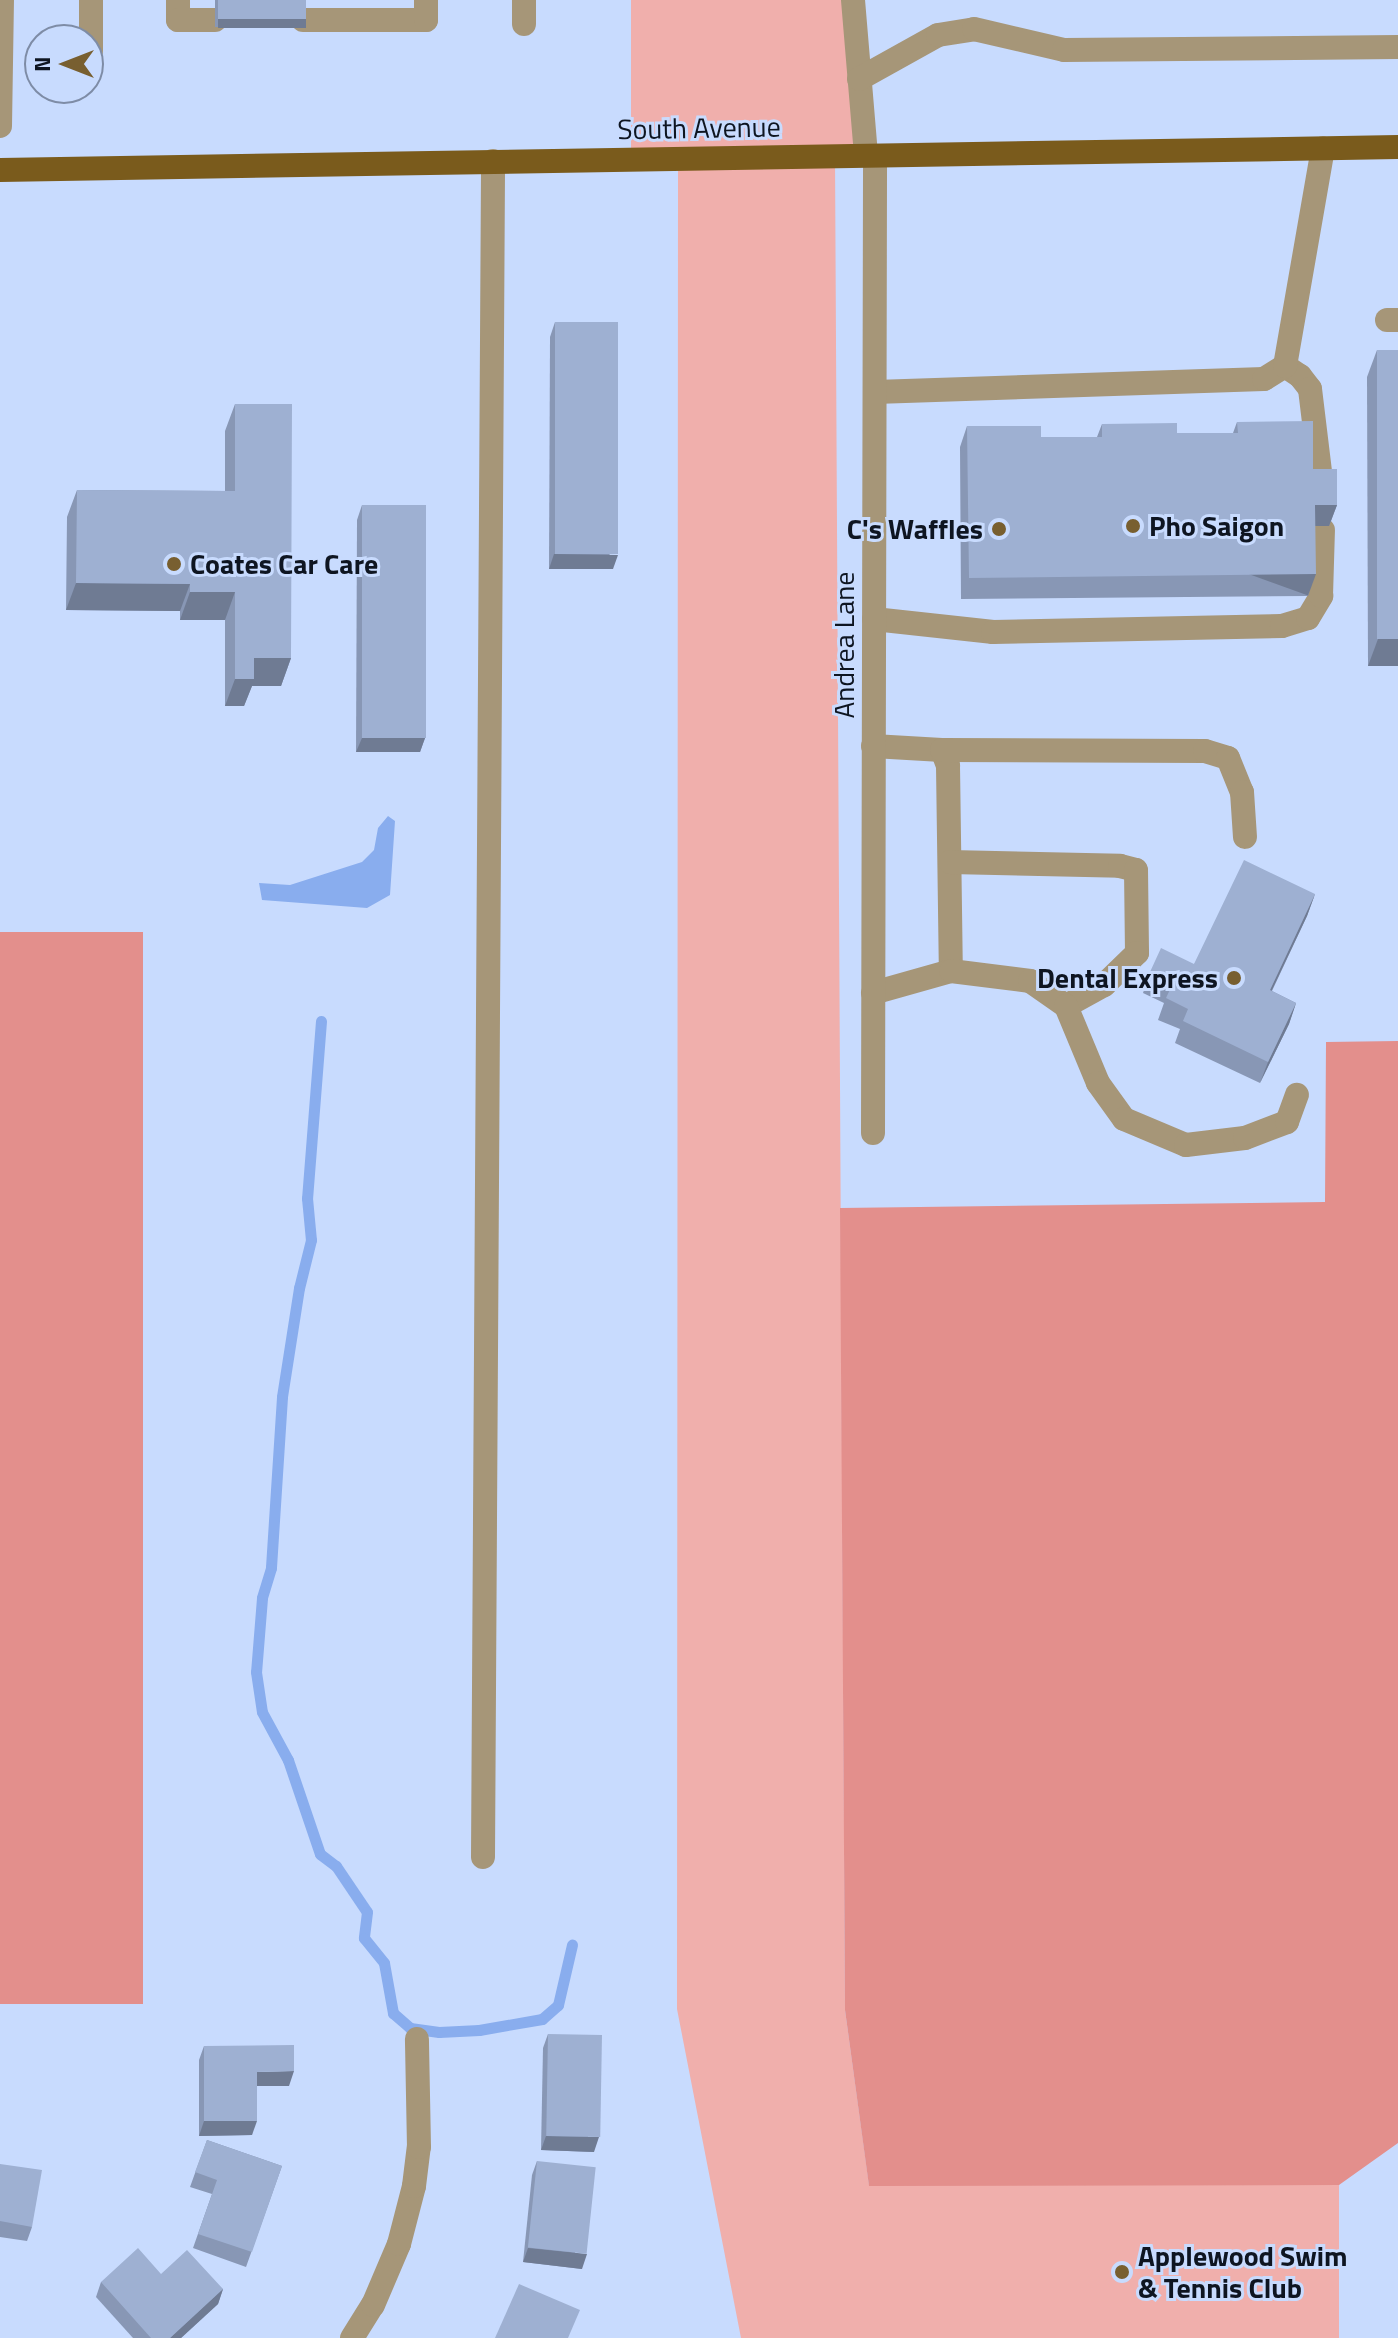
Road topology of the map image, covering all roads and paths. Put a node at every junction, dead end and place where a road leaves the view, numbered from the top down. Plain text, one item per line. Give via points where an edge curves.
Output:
1 (2, 0) edge
2 (91, 0) edge
3 (178, 0) edge
4 (426, 0) edge
5 (853, 0) edge
6 (215, 20) edge
7 (303, 20) edge
8 (91, 24) edge
9 (1398, 47) edge
10 (859, 79) junction
11 (0, 126) edge
12 (1398, 147) edge
13 (1323, 148) junction
14 (871, 156) junction
15 (493, 161) junction
16 (0, 170) edge
17 (1285, 366) junction
18 (875, 392) junction
19 (1322, 488) edge
20 (1323, 530) edge
21 (874, 619) junction
22 (873, 746) junction
23 (942, 750) junction
24 (1245, 837) dead end
25 (950, 862) junction
26 (951, 971) junction
27 (873, 993) junction
28 (1066, 1006) junction
29 (1297, 1095) dead end
30 (873, 1133) dead end
31 (483, 1857) dead end
32 (417, 2039) dead end
33 (352, 2338) edge

1 - 11 street
2 - 8 street
3 - 6 street via 178,20
4 - 7 street via 426,20
5 - 10 street, Andrea Lane
9 - 10 street via 1064,50 974,29 938,35
10 - 14 street, Andrea Lane
12 - 13 main road, South Avenue
13 - 14 main road, South Avenue
13 - 17 street
14 - 15 main road, South Avenue
14 - 18 street, Andrea Lane
15 - 16 main road, South Avenue
15 - 31 street
17 - 18 street via 1264,379 1238,382
17 - 19 street via 1310,389
18 - 21 street, Andrea Lane
20 - 21 street via 1321,596 1308,618 1282,626 993,632
21 - 22 street, Andrea Lane
22 - 23 street
22 - 27 street, Andrea Lane
23 - 24 street via 1205,751 1228,758 1242,792
23 - 25 street via 948,766
25 - 26 street
25 - 28 street via 1136,870 1137,953 1104,985
26 - 27 street
26 - 28 street via 1030,981
27 - 30 street, Andrea Lane
28 - 29 street via 1098,1083 1124,1119 1186,1145 1245,1138 1287,1122
32 - 33 street via 419,2147 414,2186 399,2244 373,2305

